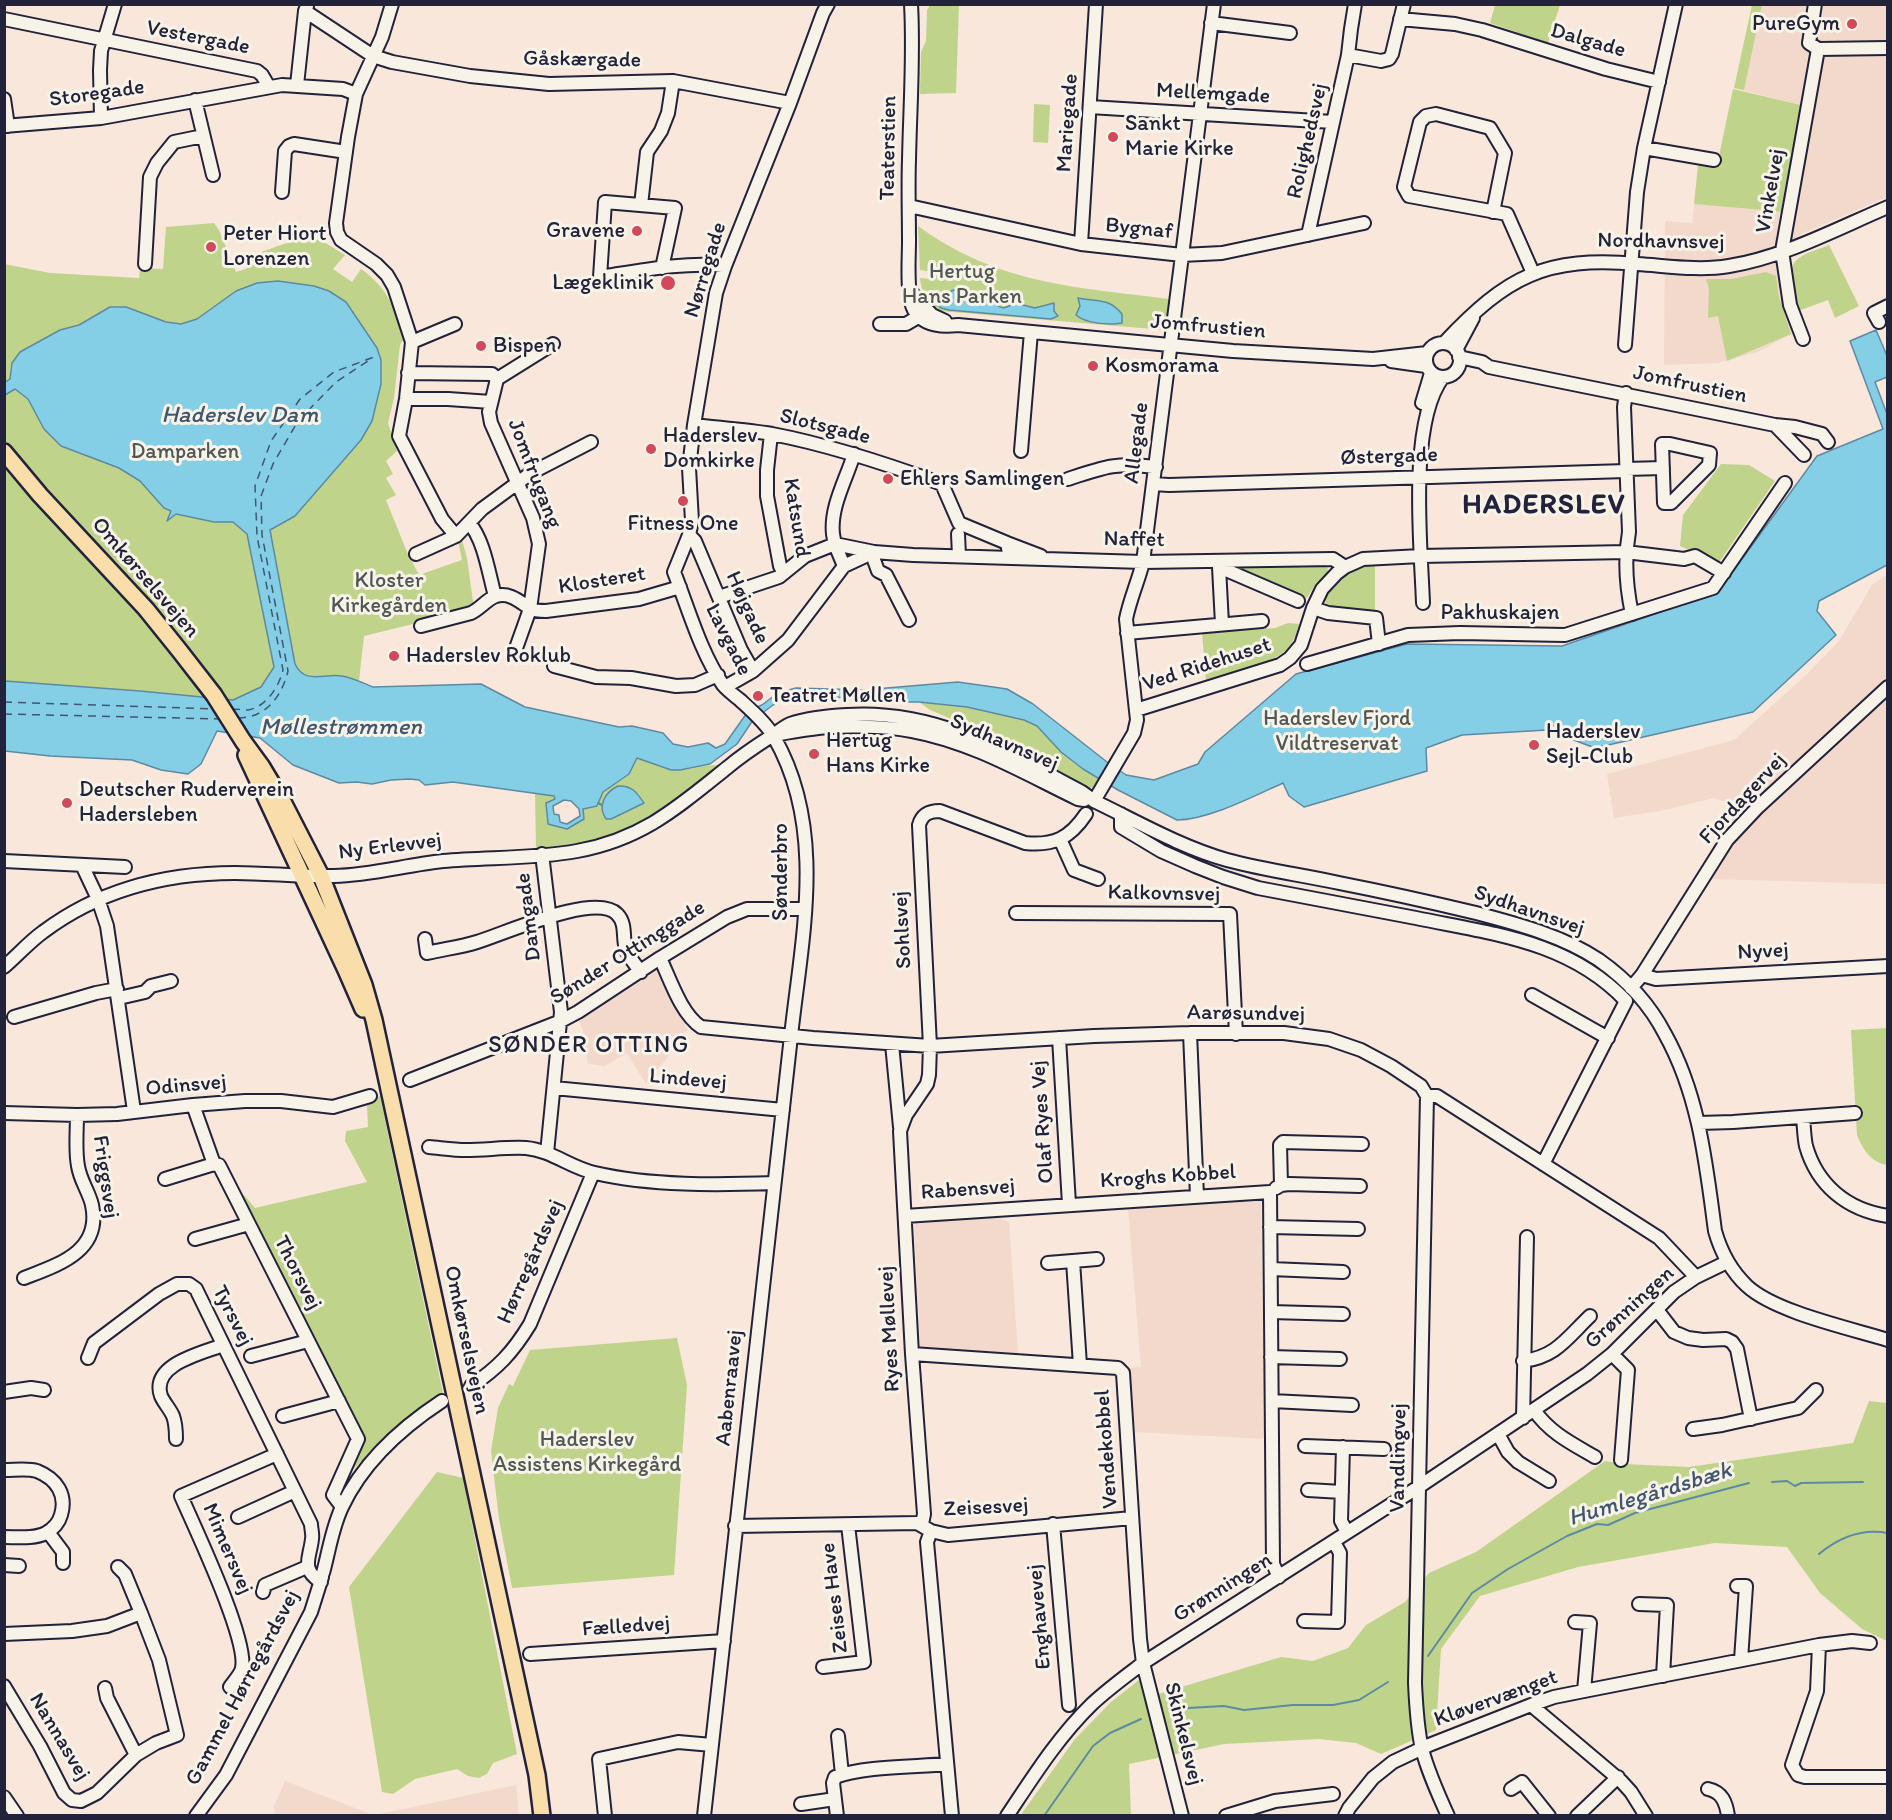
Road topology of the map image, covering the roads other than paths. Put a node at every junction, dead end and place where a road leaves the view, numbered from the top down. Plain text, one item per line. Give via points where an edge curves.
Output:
1 (115, 4) edge
2 (392, 4) edge
3 (828, 4) edge
4 (911, 4) edge
5 (1096, 4) edge
6 (1214, 4) edge
7 (1355, 4) edge
8 (1404, 4) edge
9 (1676, 4) edge
10 (1815, 4) edge
11 (307, 8) edge
12 (4, 20) edge
13 (1400, 20) junction
14 (1211, 23) junction
15 (1290, 33) dead end
16 (105, 40) junction
17 (1887, 48) edge
18 (1818, 49) junction
19 (1348, 55) junction
20 (373, 56) junction
21 (673, 81) junction
22 (1659, 82) junction
23 (297, 85) junction
24 (269, 87) junction
25 (356, 94) junction
26 (4, 99) edge
27 (195, 100) junction
28 (790, 103) junction
29 (1090, 107) junction
30 (1200, 114) junction
31 (101, 118) junction
32 (1333, 122) junction
33 (7, 126) edge
34 (203, 136) junction
35 (1644, 148) junction
36 (346, 152) junction
37 (1714, 160) dead end
38 (213, 175) dead end
39 (282, 192) dead end
40 (641, 205) junction
41 (909, 206) junction
42 (1887, 207) edge
43 (1492, 212) junction
44 (1364, 223) dead end
45 (1308, 235) junction
46 (1081, 244) junction
47 (1782, 251) junction
48 (1182, 255) junction
49 (1630, 263) junction
50 (145, 264) dead end
51 (724, 266) junction
52 (662, 268) junction
53 (1533, 273) junction
54 (910, 291) junction
55 (1887, 306) edge
56 (1474, 314) junction
57 (918, 317) junction
58 (1878, 322) dead end
59 (455, 324) dead end
60 (880, 324) dead end
61 (958, 325) junction
62 (1031, 332) junction
63 (1803, 339) dead end
64 (412, 342) junction
65 (1444, 343) junction
66 (553, 344) dead end
67 (1171, 345) junction
68 (1625, 345) dead end
69 (1427, 353) junction
70 (1458, 358) junction
71 (1381, 359) junction
72 (1433, 372) junction
73 (408, 373) junction
74 (497, 379) junction
75 (1626, 393) junction
76 (405, 399) junction
77 (491, 402) junction
78 (694, 424) junction
79 (1775, 425) junction
80 (771, 434) junction
81 (591, 442) dead end
82 (1828, 442) dead end
83 (1021, 451) dead end
84 (4, 452) edge
85 (854, 454) junction
86 (1804, 455) dead end
87 (1156, 466) junction
88 (1663, 468) junction
89 (1626, 470) junction
90 (1419, 473) junction
91 (1068, 479) dead end
92 (517, 482) junction
93 (1785, 483) dead end
94 (942, 484) joint
95 (1153, 484) junction
96 (469, 523) junction
97 (958, 534) dead end
98 (688, 535) junction
99 (456, 536) junction
100 (1007, 543) junction
101 (836, 544) junction
102 (874, 552) junction
103 (1626, 552) junction
104 (416, 554) dead end
105 (959, 556) junction
106 (1421, 556) junction
107 (1010, 558) junction
108 (1050, 559) junction
109 (1143, 562) junction
110 (1219, 564) junction
111 (844, 566) junction
112 (1345, 567) junction
113 (784, 573) junction
114 (1722, 576) junction
115 (535, 579) joint
116 (680, 587) junction
117 (495, 596) junction
118 (719, 597) junction
119 (1298, 601) dead end
120 (1423, 603) dead end
121 (1313, 608) junction
122 (530, 609) junction
123 (1632, 614) junction
124 (909, 620) dead end
125 (1262, 621) dead end
126 (1222, 624) junction
127 (421, 626) dead end
128 (1127, 633) junction
129 (1378, 644) junction
130 (516, 651) dead end
131 (1307, 664) dead end
132 (554, 666) dead end
133 (753, 671) junction
134 (717, 675) junction
135 (725, 687) junction
136 (1887, 687) edge
137 (1136, 710) junction
138 (755, 714) joint
139 (773, 735) junction
140 (243, 741) junction
141 (1094, 801) junction
142 (268, 804) junction
143 (1086, 814) dead end
144 (1120, 814) junction
145 (1060, 839) junction
146 (542, 854) junction
147 (4, 861) edge
148 (82, 865) junction
149 (125, 867) dead end
150 (302, 876) junction
151 (321, 876) junction
152 (1098, 879) dead end
153 (98, 899) junction
154 (804, 909) junction
155 (1016, 913) dead end
156 (550, 916) junction
157 (425, 939) dead end
158 (350, 946) junction
159 (660, 958) junction
160 (1887, 966) edge
161 (4, 967) edge
162 (641, 972) junction
163 (1642, 975) junction
164 (171, 981) dead end
165 (1631, 988) junction
166 (118, 994) junction
167 (1532, 995) dead end
168 (15, 1017) dead end
169 (561, 1021) junction
170 (1190, 1033) junction
171 (1236, 1034) junction
172 (791, 1036) junction
173 (1059, 1038) junction
174 (1608, 1038) junction
175 (892, 1044) junction
176 (930, 1046) junction
177 (380, 1051) junction
178 (410, 1080) dead end
179 (554, 1088) junction
180 (370, 1096) dead end
181 (1427, 1096) junction
182 (193, 1104) junction
183 (783, 1110) junction
184 (134, 1112) junction
185 (4, 1113) edge
186 (1856, 1113) dead end
187 (77, 1115) junction
188 (1803, 1117) junction
189 (1699, 1123) junction
190 (900, 1131) junction
191 (1362, 1144) dead end
192 (429, 1147) dead end
193 (547, 1153) junction
194 (214, 1164) junction
195 (1543, 1164) junction
196 (593, 1173) junction
197 (165, 1179) dead end
198 (774, 1183) junction
199 (1281, 1185) junction
200 (1360, 1186) dead end
201 (1270, 1192) junction
202 (1197, 1196) junction
203 (1069, 1204) junction
204 (905, 1216) junction
205 (1887, 1216) edge
206 (249, 1224) junction
207 (1270, 1227) junction
208 (1358, 1229) dead end
209 (1527, 1237) dead end
210 (195, 1239) dead end
211 (1097, 1259) dead end
212 (1073, 1261) junction
213 (1727, 1262) junction
214 (1048, 1263) dead end
215 (1271, 1269) junction
216 (1343, 1272) dead end
217 (1696, 1277) junction
218 (24, 1278) dead end
219 (1656, 1310) junction
220 (1271, 1312) junction
221 (1343, 1314) dead end
222 (1590, 1316) dead end
223 (308, 1341) junction
224 (1887, 1341) edge
225 (223, 1345) junction
226 (912, 1354) junction
227 (1612, 1354) junction
228 (251, 1356) dead end
229 (1271, 1357) junction
230 (88, 1358) dead end
231 (1341, 1359) dead end
232 (1523, 1361) junction
233 (1080, 1365) junction
234 (471, 1386) dead end
235 (44, 1390) dead end
236 (1815, 1390) dead end
237 (4, 1392) edge
238 (339, 1401) junction
239 (442, 1401) dead end
240 (1272, 1401) junction
241 (1352, 1405) dead end
242 (1534, 1410) junction
243 (283, 1416) dead end
244 (1523, 1418) junction
245 (1751, 1419) junction
246 (1693, 1428) dead end
247 (1498, 1434) junction
248 (176, 1440) dead end
249 (1305, 1446) dead end
250 (1343, 1447) junction
251 (1384, 1449) dead end
252 (277, 1454) junction
253 (1595, 1457) dead end
254 (1621, 1460) dead end
255 (4, 1470) edge
256 (1549, 1480) dead end
257 (1420, 1486) junction
258 (1308, 1490) dead end
259 (295, 1491) junction
260 (1342, 1492) junction
261 (342, 1507) junction
262 (238, 1517) dead end
263 (1132, 1518) junction
264 (1053, 1524) junction
265 (848, 1525) junction
266 (735, 1526) junction
267 (927, 1528) junction
268 (48, 1532) junction
269 (1347, 1532) junction
270 (4, 1538) edge
271 (1334, 1542) junction
272 (63, 1563) dead end
273 (4, 1565) edge
274 (19, 1566) dead end
275 (308, 1567) junction
276 (118, 1568) dead end
277 (322, 1577) junction
278 (1279, 1577) junction
279 (1737, 1586) dead end
280 (263, 1592) dead end
281 (1639, 1604) dead end
282 (141, 1614) junction
283 (1304, 1621) dead end
284 (1575, 1622) dead end
285 (4, 1634) edge
286 (724, 1641) junction
287 (1870, 1643) dead end
288 (1819, 1645) junction
289 (530, 1654) dead end
290 (1741, 1660) junction
291 (1143, 1663) junction
292 (823, 1667) dead end
293 (1663, 1676) junction
294 (4, 1686) edge
295 (230, 1687) dead end
296 (105, 1688) dead end
297 (1584, 1690) junction
298 (1069, 1705) dead end
299 (1531, 1705) junction
300 (838, 1736) dead end
301 (712, 1745) junction
302 (1422, 1748) junction
303 (136, 1755) junction
304 (947, 1764) junction
305 (842, 1774) junction
306 (1618, 1777) junction
307 (1887, 1778) edge
308 (1511, 1789) dead end
309 (1708, 1789) dead end
310 (1334, 1794) dead end
311 (4, 1797) edge
312 (835, 1799) junction
313 (801, 1804) dead end
314 (17, 1815) edge
315 (196, 1815) edge
316 (542, 1815) edge
317 (605, 1815) edge
318 (704, 1815) edge
319 (837, 1815) edge
320 (952, 1815) edge
321 (1007, 1815) edge
322 (1182, 1815) edge
323 (1226, 1815) edge
324 (1345, 1815) edge
325 (1448, 1815) edge
326 (1549, 1815) edge
327 (1577, 1815) edge
328 (1646, 1815) edge
329 (1728, 1815) edge

1 - 16 street
2 - 20 street
3 - 28 street, Nørregade
4 - 41 street, Teaterstien
5 - 29 street, Mariegade
6 - 14 street, Allegade
7 - 19 street, Rolighedsvej
8 - 13 street
9 - 22 street
10 - 18 street, Vinkelvej via 1809,43
11 - 20 street, Gåskærgade
11 - 23 street
12 - 16 street, Vestergade
13 - 19 street via 1389,59
13 - 22 street, Dalgade via 1482,30
14 - 15 street
14 - 30 street, Allegade
16 - 24 street, Vestergade via 257,71
16 - 31 street via 100,70
17 - 18 street
18 - 47 street, Vinkelvej
19 - 32 street, Rolighedsvej
20 - 21 street, Gåskærgade via 470,76 549,84
20 - 25 street
21 - 28 street, Gåskærgade
21 - 40 street via 668,113 647,152
22 - 35 street
23 - 24 street, Storegade
23 - 25 street, Storegade
24 - 27 street, Storegade
25 - 36 street
26 - 33 street
27 - 31 street, Storegade
27 - 34 street
28 - 51 street, Nørregade
29 - 30 street, Mellemgade
29 - 46 street, Mariegade
30 - 32 street, Mellemgade
30 - 48 street, Allegade
31 - 33 street, Storegade
32 - 45 street, Rolighedsvej
34 - 38 street
34 - 50 street via 174,142 150,177
35 - 37 street
35 - 49 street
36 - 39 street via 289,146 285,151
36 - 64 street via 337,232 341,240 387,275
40 - 52 street via 675,208
40 - 52 street via 605,202 600,277
41 - 46 street, Bygnaf
41 - 54 street, Teaterstien
42 - 47 street, Nordhavnsvej
43 - 43 street via 1409,196 1404,187 1420,122 1426,116 1436,114 1490,128 1505,153
43 - 53 street via 1507,214
44 - 45 street, Bygnaf
45 - 48 street, Bygnaf via 1222,253
46 - 48 street, Bygnaf
47 - 49 street, Nordhavnsvej via 1727,266
47 - 63 street, Vinkelvej via 1790,305
48 - 67 street, Allegade
49 - 53 street, Nordhavnsvej via 1578,263
49 - 68 street
51 - 52 street
51 - 78 street, Nørregade
53 - 56 street, Nordhavnsvej via 1504,289
54 - 57 street via 910,303
54 - 61 street, Jomfrustien via 932,315
55 - 58 street via 1874,313
56 - 65 street, Nordhavnsvej
56 - 70 street, Nordhavnsvej
57 - 60 street via 906,324
57 - 61 street, Jomfrustien via 935,325
59 - 64 street
61 - 62 street, Jomfrustien
62 - 67 street, Jomfrustien
62 - 83 street
64 - 73 street
65 - 69 street via 1434,345
65 - 70 street via 1453,346
66 - 74 street
67 - 71 street, Jomfrustien
67 - 87 street, Allegade
69 - 71 street, Jomfrustien
69 - 72 street
70 - 72 street via 1452,374
70 - 75 street, Jomfrustien via 1483,369 1490,367
71 - 72 street, Jomfrustien
72 - 90 street via 1422,403 1416,441
73 - 74 street via 492,374
73 - 76 street
74 - 77 street, Jomfrugang
75 - 79 street, Jomfrustien
75 - 89 street
76 - 77 street
76 - 99 street via 399,436 442,519
77 - 92 street, Jomfrugang via 491,423
78 - 80 street, Slotsgade
78 - 98 street, Nørregade via 689,468 692,522
79 - 82 street, Jomfrustien via 1822,434
79 - 86 street
80 - 85 street, Slotsgade
80 - 113 street, Katsund via 767,496
81 - 92 street
84 - 140 main road, Omkørselsvejen via 146,609 214,695
85 - 94 street, Slotsgade
85 - 101 street via 836,503
87 - 91 street via 1116,465
87 - 95 street, Allegade
88 - 88 street via 1664,503 1671,502 1710,465 1710,453 1662,444
88 - 89 street, Østergade
89 - 90 street, Østergade
89 - 103 street
90 - 95 street, Østergade
90 - 106 street
92 - 96 street
92 - 115 street, Jomfrugang via 533,518 539,544
93 - 114 street
94 - 100 street, Naffet via 959,523
95 - 109 street, Allegade
96 - 99 street
96 - 117 street via 484,553
97 - 105 street
98 - 116 street, Lavgade via 674,572
98 - 118 street, Højgade via 695,541
99 - 104 street
100 - 107 street
100 - 108 street, Naffet
101 - 102 street, Naffet
101 - 111 street
101 - 113 street via 805,556
102 - 105 street, Naffet
102 - 111 street, Naffet
102 - 124 street via 878,572 886,576
103 - 106 street
103 - 114 street via 1684,559 1695,556
103 - 123 street
105 - 107 street, Naffet
106 - 112 street via 1370,558
106 - 120 street
107 - 108 street, Naffet
108 - 109 street, Naffet
109 - 110 street, Naffet
109 - 128 street, Allegade via 1129,604
110 - 112 street, Naffet via 1333,559
110 - 119 street
110 - 126 street
111 - 133 street via 788,640
112 - 121 street, Ved Ridehuset via 1329,580
113 - 118 street
114 - 123 street, Pakhuskajen via 1713,588
115 - 122 street, Klosteret
116 - 122 street, Klosteret via 639,599 555,611
116 - 134 street, Lavgade
117 - 122 street, Klosteret via 514,598
117 - 127 street via 471,613
118 - 133 street, Højgade
121 - 129 street via 1376,618
121 - 137 street, Ved Ridehuset via 1301,645 1280,665
122 - 130 street, Klosteret
123 - 129 street, Pakhuskajen via 1564,635 1422,634
125 - 126 street
126 - 128 street
128 - 137 street, Allegade
129 - 131 street, Pakhuskajen
132 - 134 street via 596,677 676,686 694,685
133 - 135 street
134 - 135 street, Lavgade
135 - 138 street, Lavgade
136 - 163 street, Fjordagervej via 1727,840
137 - 141 street, Allegade via 1134,733
138 - 139 street, Sønderbro
139 - 141 street, Sydhavnsvej via 787,725 816,718 913,718 990,744
139 - 146 street, Ny Erlevvej via 659,821 628,837 575,852
139 - 154 street, Sønderbro via 799,797 804,820
140 - 142 main road, Omkørselsvejen via 247,760
140 - 151 main road, Omkørselsvejen via 283,802
141 - 144 street, Sydhavnsvej
142 - 150 main road, Omkørselsvejen
142 - 151 main road via 277,811 303,860
143 - 145 street via 1077,827
144 - 165 street, Sydhavnsvej via 1209,855 1414,898 1552,937 1600,961
144 - 174 street, Sydhavnsvej via 1121,827 1161,851 1223,877 1258,888 1524,941 1557,952 1609,985 1626,1001
145 - 152 street via 1074,870
145 - 176 street, Sohlsvej via 1025,843 940,811 921,818
146 - 151 street, Ny Erlevvej via 444,861 357,876
146 - 156 street, Damgade
147 - 148 street
148 - 149 street
148 - 153 street
150 - 151 street, Ny Erlevvej
150 - 153 street, Ny Erlevvej via 181,876
150 - 158 main road via 314,883 341,938
150 - 177 main road, Omkørselsvejen
151 - 158 main road, Omkørselsvejen
153 - 161 street, Ny Erlevvej via 42,933
153 - 166 street via 107,926
154 - 159 street, Sønder Ottinggade via 759,908 738,912
154 - 172 street, Sønderbro
155 - 171 street, Kalkovnsvej via 1230,914
156 - 157 street via 476,942 428,953
156 - 162 street via 596,907 616,913 625,930 626,952
156 - 169 street, Damgade
158 - 177 main road, Omkørselsvejen
159 - 162 street, Sønder Ottinggade
159 - 172 street, Aarøsundvej via 684,1008 701,1027
160 - 163 street, Nyvej via 1656,979
162 - 169 street, Sønder Ottinggade
163 - 165 street, Fjordagervej
164 - 166 street via 151,986 146,992
165 - 189 street, Sydhavnsvej via 1664,1032 1680,1063
166 - 168 street via 96,993
166 - 184 street
167 - 174 street
169 - 178 street, Sønder Ottinggade
169 - 179 street, Damgade
170 - 171 street, Aarøsundvej
170 - 173 street, Aarøsundvej
170 - 202 street
171 - 181 street, Aarøsundvej via 1284,1033 1329,1039 1391,1066 1421,1086
172 - 175 street, Aarøsundvej
172 - 183 street, Aabenraavej
173 - 176 street, Aarøsundvej
173 - 203 street, Olaf Ryes Vej
174 - 195 street
175 - 176 street, Aarøsundvej
175 - 190 street, Ryes Møllevej
176 - 190 street via 927,1084
177 - 316 main road, Omkørselsvejen via 537,1775
179 - 183 street, Lindevej
179 - 193 street, Damgade
180 - 182 street, Odinsvej via 333,1107 281,1101
181 - 195 street, Aarøsundvej via 1437,1096
181 - 257 street, Vandlingvej
182 - 184 street, Odinsvej
182 - 194 street, Thorsvej
183 - 198 street, Aabenraavej
184 - 187 street, Odinsvej
185 - 187 street, Odinsvej
186 - 188 street
187 - 218 street, Friggsvej via 77,1164 91,1202 90,1232 64,1263
188 - 189 street
188 - 205 street via 1805,1143 1819,1176 1847,1203 1868,1213
189 - 213 street, Sydhavnsvej via 1715,1231
190 - 204 street, Ryes Møllevej
191 - 199 street via 1283,1142
192 - 193 street via 526,1148
193 - 196 street
194 - 197 street
194 - 206 street, Thorsvej via 219,1165
195 - 217 street, Aarøsundvej via 1659,1238
196 - 198 street via 691,1184
196 - 234 street, Hørregårdsvej via 530,1324 502,1363
198 - 266 street, Aabenraavej
199 - 200 street
199 - 201 street, Kroghs Kobbel
201 - 202 street, Kroghs Kobbel
201 - 207 street, Kroghs Kobbel
202 - 203 street, Kroghs Kobbel
203 - 204 street, Rabensvej
204 - 226 street, Ryes Møllevej
206 - 210 street, Thorsvej
206 - 223 street, Thorsvej
207 - 208 street
207 - 215 street, Kroghs Kobbel
209 - 232 street
211 - 212 street
212 - 214 street
212 - 233 street
213 - 217 street, Grønningen
213 - 224 street, Sydhavnsvej via 1747,1286 1780,1306
215 - 216 street
215 - 220 street, Kroghs Kobbel
217 - 219 street, Grønningen
219 - 227 street, Grønningen
219 - 245 street via 1674,1332 1688,1338 1732,1342 1737,1349
220 - 221 street
220 - 229 street, Kroghs Kobbel
222 - 232 street via 1555,1351
223 - 228 street, Thorsvej
223 - 238 street, Thorsvej
225 - 230 street, Tyrsvej via 196,1290 183,1283 159,1294 94,1343
225 - 248 street via 175,1364 162,1377 161,1395 173,1417
225 - 252 street, Tyrsvej
226 - 233 street, Vendekobbel
226 - 267 street, Ryes Møllevej
227 - 242 street, Grønningen
227 - 254 street via 1628,1370
229 - 231 street
229 - 240 street, Kroghs Kobbel
232 - 244 street
233 - 263 street, Vendekobbel via 1118,1368 1123,1373
235 - 237 street
236 - 245 street via 1797,1408
238 - 243 street
238 - 261 street, Thorsvej via 358,1439 333,1495
239 - 261 street via 381,1451
240 - 241 street
240 - 278 street, Kroghs Kobbel via 1273,1564
242 - 244 street, Grønningen
242 - 253 street via 1555,1433
244 - 247 street, Grønningen
245 - 246 street
247 - 256 street via 1518,1462
247 - 257 street, Grønningen
249 - 250 street
250 - 251 street
250 - 260 street
252 - 259 street
252 - 295 street, Mimersvej via 181,1496 231,1614 243,1656 242,1669
255 - 268 street via 34,1470 56,1483 64,1506 59,1522
257 - 269 street, Grønningen
257 - 302 street, Vandlingvej via 1415,1683
258 - 260 street
259 - 262 street, Mimersvej
259 - 275 street via 311,1524
260 - 269 street via 1341,1521
261 - 277 street
263 - 264 street, Zeisesvej
263 - 291 street, Vendekobbel
264 - 267 street, Zeisesvej via 948,1534
264 - 298 street, Enghavevej
265 - 266 street, Zeisesvej
265 - 267 street, Zeisesvej via 917,1523
265 - 292 street, Zeises Have via 864,1662
266 - 286 street, Aabenraavej
267 - 304 street, Ryes Møllevej
268 - 270 street
268 - 272 street via 63,1552
269 - 271 street, Grønningen
271 - 278 street, Grønningen
271 - 283 street via 1340,1553 1338,1622
273 - 274 street
275 - 277 street via 313,1577
275 - 280 street, Mimersvej via 265,1585
276 - 282 street, Nannasvej via 125,1574
277 - 315 street, Gammel Hørregårdsvej via 311,1612 226,1775
278 - 291 street, Grønningen
279 - 290 street via 1746,1586
281 - 293 street via 1667,1605
282 - 285 street via 107,1626
282 - 303 street, Nannasvej via 159,1660 177,1735
284 - 297 street, Kløvervænget via 1590,1623
286 - 289 street, Fælledvej
286 - 301 street, Aabenraavej
287 - 288 street, Kløvervænget
288 - 290 street, Kløvervænget
288 - 307 street via 1817,1691 1792,1765 1805,1777
290 - 293 street, Kløvervænget
291 - 321 street, Grønningen via 1072,1726
291 - 322 street, Skinkelsvej
293 - 297 street, Kløvervænget
294 - 303 street, Nannasvej via 64,1793 72,1800 81,1801 97,1793
296 - 303 street
297 - 299 street, Kløvervænget
299 - 302 street, Kløvervænget
299 - 306 street
300 - 305 street
301 - 317 street via 678,1742 599,1760
301 - 318 street, Aabenraavej
302 - 324 street, Kløvervænget via 1393,1762 1373,1778
302 - 325 street, Vandlingvej
304 - 305 street
304 - 320 street, Ryes Møllevej
305 - 312 street via 833,1783
306 - 327 street
306 - 328 street
308 - 326 street via 1522,1782
309 - 329 street via 1722,1797
310 - 323 street via 1275,1801
311 - 314 street
312 - 313 street
312 - 319 street

